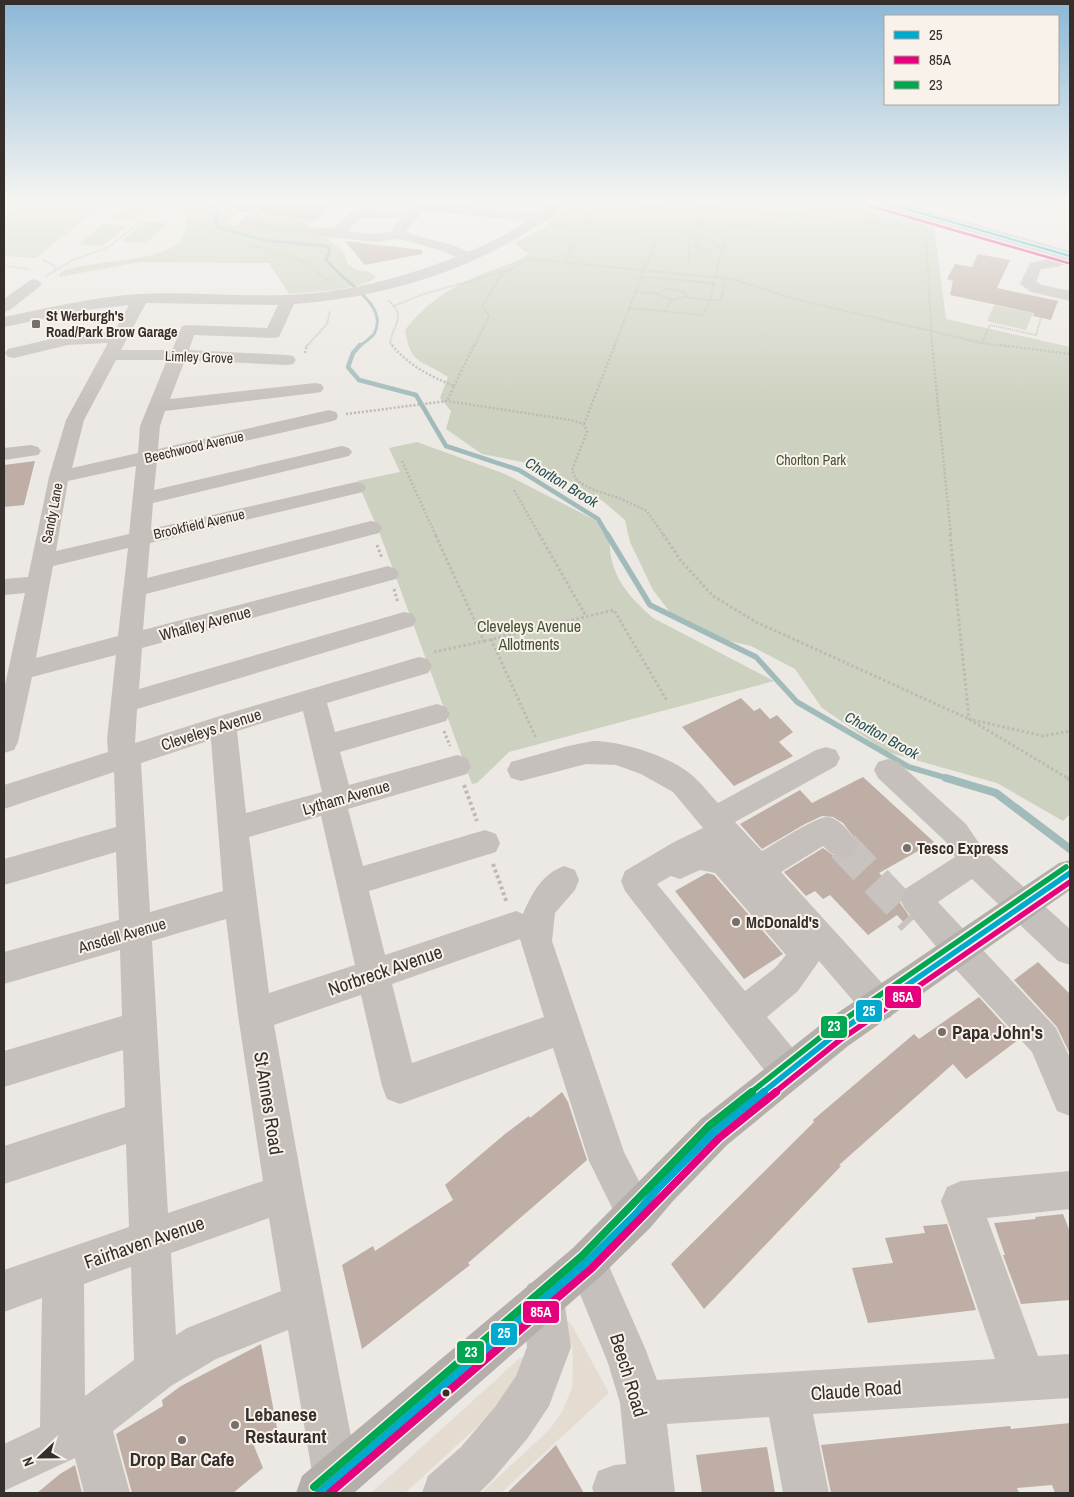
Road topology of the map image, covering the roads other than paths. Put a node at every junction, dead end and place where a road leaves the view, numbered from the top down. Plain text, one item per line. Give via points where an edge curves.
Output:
1 (436, 269) edge
2 (447, 269) edge
3 (472, 269) edge
4 (1034, 269) edge
5 (34, 284) road end
6 (1070, 296) edge
7 (140, 299) junction
8 (288, 300) junction
9 (4, 307) edge
10 (4, 322) edge
11 (120, 337) junction
12 (14, 353) dead end
13 (110, 355) junction
14 (178, 355) junction
15 (246, 358) junction
16 (287, 360) dead end
17 (315, 388) dead end
18 (232, 404) junction
19 (158, 406) junction
20 (329, 416) road end
21 (31, 451) dead end
22 (342, 452) dead end
23 (4, 454) edge
24 (147, 457) junction
25 (59, 477) junction
26 (356, 488) dead end
27 (144, 499) junction
28 (371, 528) dead end
29 (140, 538) junction
30 (41, 573) junction
31 (388, 574) dead end
32 (4, 587) edge
33 (135, 589) junction
34 (404, 620) dead end
35 (130, 643) junction
36 (419, 666) road end
37 (20, 670) junction
38 (313, 698) junction
39 (124, 703) junction
40 (438, 714) dead end
41 (223, 724) junction
42 (5, 736) edge
43 (326, 745) junction
44 (125, 757) junction
45 (826, 758) dead end
46 (457, 766) dead end
47 (522, 770) dead end
48 (888, 770) dead end
49 (4, 797) edge
50 (335, 800) junction
51 (720, 825) junction
52 (234, 829) junction
53 (131, 836) junction
54 (485, 843) dead end
55 (843, 846) tunnel mouth
56 (974, 861) junction
57 (759, 869) junction
58 (4, 872) edge
59 (1070, 873) edge
60 (564, 880) dead end
61 (352, 883) junction
62 (240, 901) junction
63 (1022, 907) junction
64 (913, 920) tunnel mouth
65 (516, 926) dead end
66 (135, 931) junction
67 (814, 946) junction
68 (1070, 950) edge
69 (955, 953) junction
70 (4, 968) edge
71 (374, 974) junction
72 (716, 982) junction
73 (879, 1004) junction
74 (742, 1014) junction
75 (255, 1015) junction
76 (564, 1027) junction
77 (140, 1028) junction
78 (4, 1069) edge
79 (788, 1071) junction
80 (1070, 1098) edge
81 (144, 1120) junction
82 (4, 1165) edge
83 (1070, 1190) edge
84 (284, 1193) junction
85 (636, 1214) junction
86 (150, 1240) junction
87 (587, 1262) junction
88 (64, 1270) junction
89 (4, 1291) edge
90 (543, 1299) junction
91 (303, 1303) junction
92 (156, 1371) junction
93 (1070, 1376) edge
94 (1024, 1379) junction
95 (787, 1395) junction
96 (642, 1403) junction
97 (76, 1431) junction
98 (4, 1468) edge
99 (327, 1486) edge
100 (640, 1489) edge
101 (108, 1493) edge
102 (445, 1493) edge
103 (806, 1493) edge

1 - 8 street via 359,290
2 - 3 street via 460,274
4 - 6 street via 1028,285
5 - 9 street
7 - 8 street
7 - 10 street via 104,302
7 - 11 street, Sandy Lane
8 - 14 street via 272,333 188,330
11 - 12 street via 68,340
11 - 13 street, Sandy Lane
13 - 14 street, Limley Grove
13 - 25 street, Sandy Lane via 75,420
14 - 15 street, Limley Grove
14 - 19 street
15 - 16 street, Limley Grove
15 - 18 street
17 - 18 street
18 - 19 street
18 - 20 street, Beechwood Avenue
18 - 24 street, Beechwood Avenue
19 - 24 street via 150,426
21 - 23 street
22 - 27 street
24 - 25 street, Beechwood Avenue
24 - 27 street
25 - 30 street, Sandy Lane
26 - 29 street, Brookfield Avenue
27 - 29 street
28 - 33 street
29 - 30 street, Brookfield Avenue
29 - 33 street
30 - 32 street, Brookfield Avenue
30 - 37 street, Sandy Lane
31 - 35 street, Whalley Avenue
33 - 35 street
34 - 39 street
35 - 37 street, Whalley Avenue
35 - 39 street
36 - 38 street, Cleveleys Avenue
37 - 42 street, Sandy Lane
38 - 41 street, Cleveleys Avenue
38 - 43 street
39 - 44 street via 121,739
40 - 43 street
41 - 44 street, Cleveleys Avenue
41 - 52 street, St Annes Road
43 - 50 street
44 - 49 street, Cleveleys Avenue
44 - 53 street
45 - 51 street
46 - 50 street, Lytham Avenue
47 - 51 street via 592,752 609,753 659,769 683,784
48 - 56 street via 956,833
50 - 52 street, Lytham Avenue
50 - 61 street
51 - 57 street
51 - 72 street via 636,881
52 - 62 street, St Annes Road
53 - 58 street
53 - 66 street
54 - 61 street
55 - 57 street via 826,829
56 - 63 street
56 - 69 street via 916,899
57 - 67 street
59 - 63 main road
60 - 76 street via 543,902 535,927 536,941
61 - 71 street
62 - 66 street, Ansdell Avenue
62 - 75 street, St Annes Road
63 - 68 street
63 - 69 main road
64 - 69 street
65 - 71 street, Norbreck Avenue
66 - 70 street, Ansdell Avenue
66 - 77 street
67 - 72 street via 725,863 696,857 663,878 660,892 710,960
67 - 73 street
67 - 74 street via 782,985
69 - 73 main road
69 - 80 street via 1044,1040
71 - 75 street, Norbreck Avenue
71 - 76 street via 400,1086
72 - 74 street
73 - 79 main road
74 - 79 street
75 - 84 street, St Annes Road
76 - 85 street via 608,1161
77 - 78 street
77 - 81 street
79 - 85 main road via 714,1132
81 - 82 street
81 - 86 street
83 - 94 street via 961,1200
84 - 86 street, Fairhaven Avenue
84 - 91 street, St Annes Road
85 - 87 main road
86 - 88 street, Fairhaven Avenue
86 - 92 street
87 - 90 main road
87 - 96 street, Beech Road via 630,1363
88 - 89 street, Fairhaven Avenue
88 - 97 street
90 - 99 main road
90 - 102 street via 549,1347 533,1390 511,1423
91 - 92 street via 202,1343
91 - 99 street, St Annes Road
92 - 97 street
93 - 94 street, Claude Road
94 - 95 street, Claude Road
95 - 96 street, Claude Road
95 - 103 street
96 - 100 street, Beech Road
97 - 98 street
97 - 101 street

